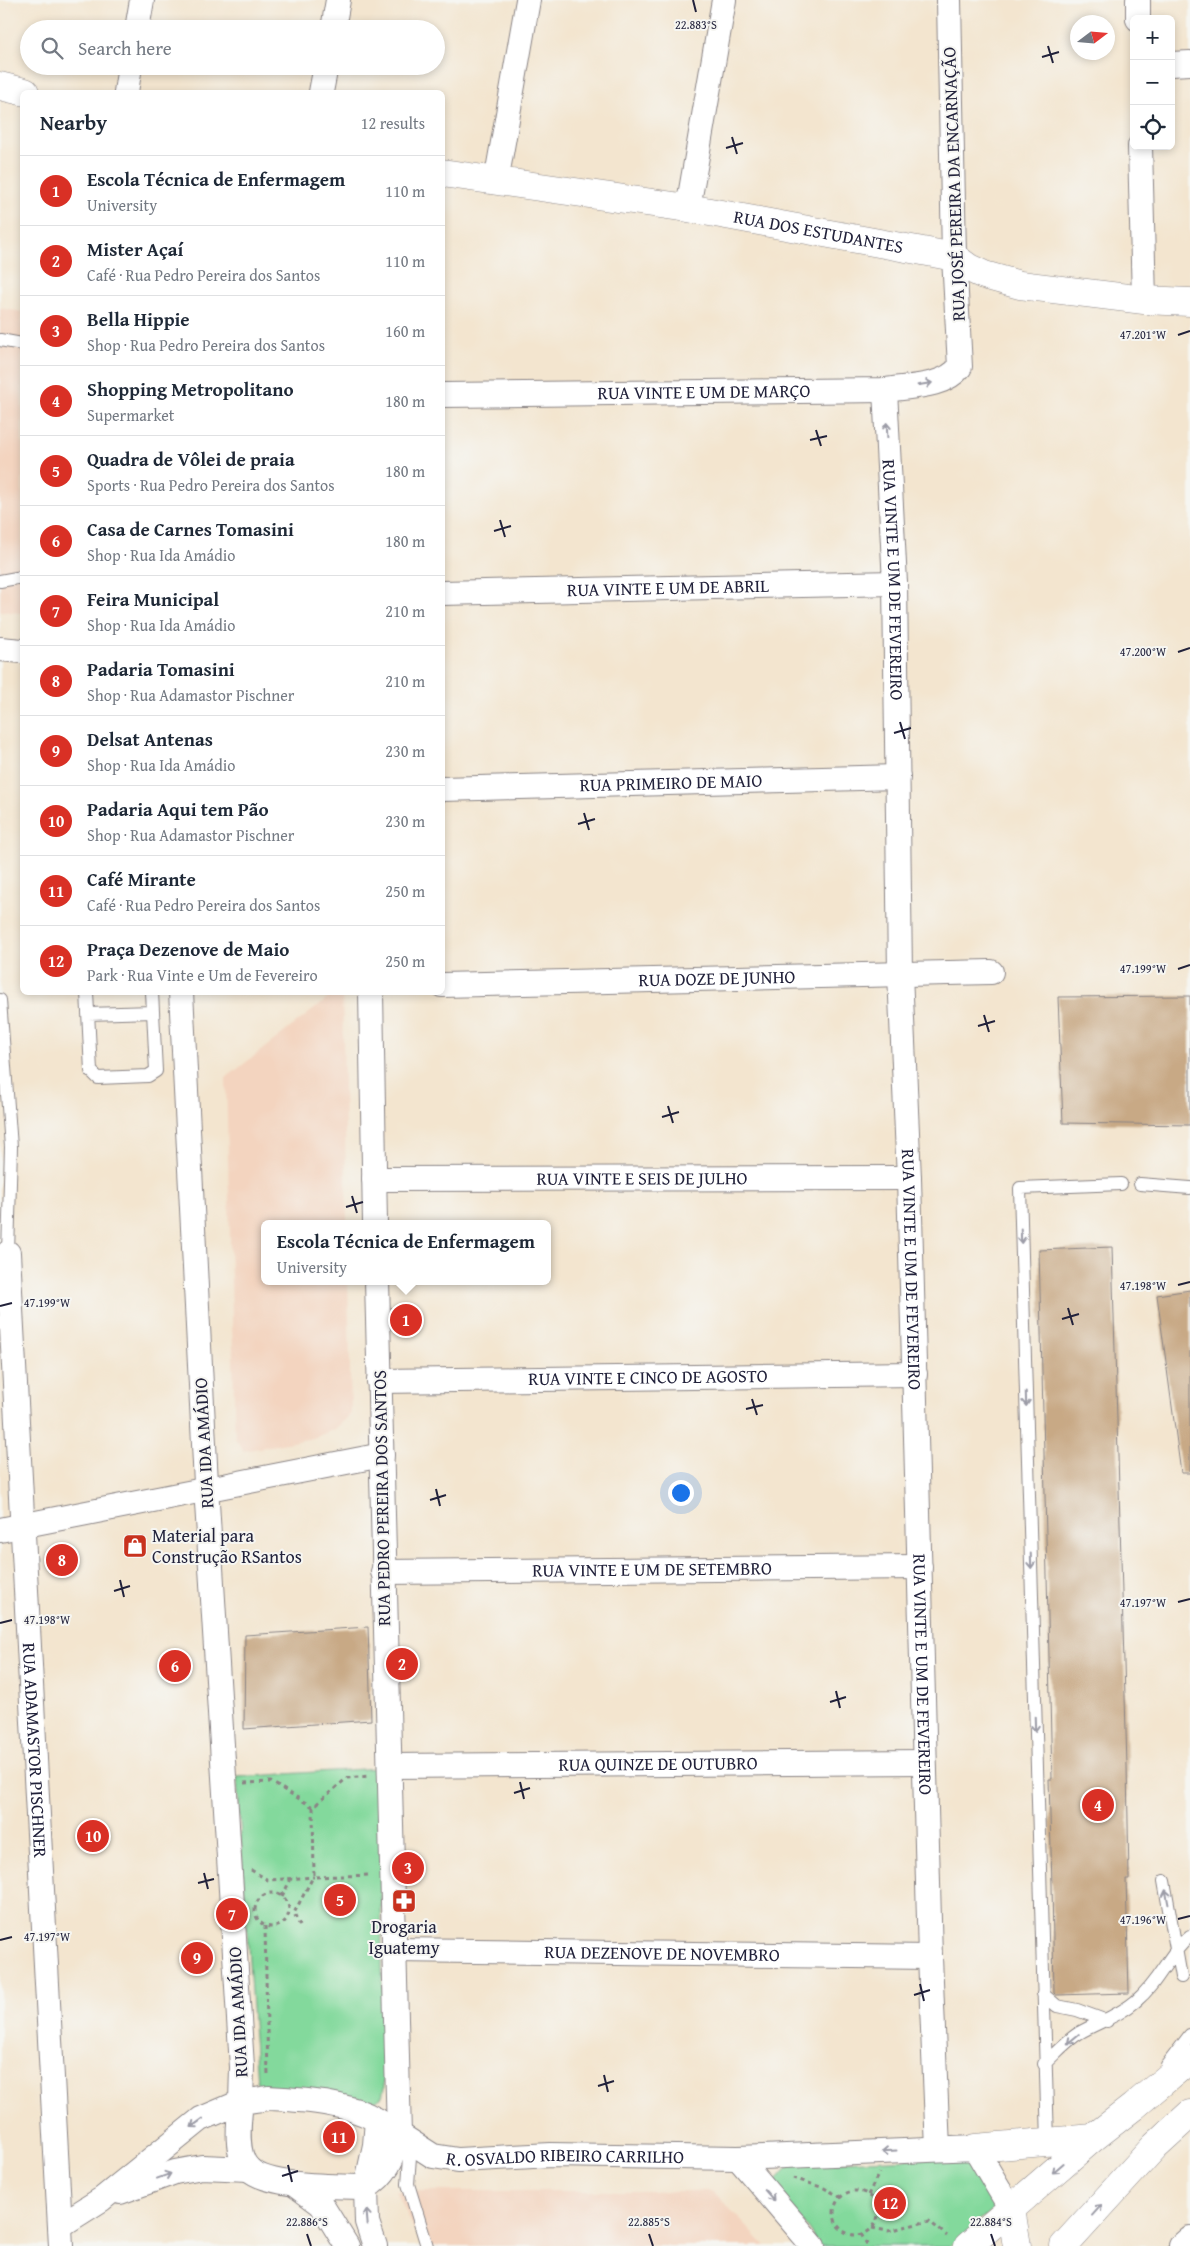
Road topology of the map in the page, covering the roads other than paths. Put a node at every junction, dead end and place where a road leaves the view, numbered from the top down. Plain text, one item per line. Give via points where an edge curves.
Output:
1 (142, 0) edge
2 (338, 0) edge
3 (528, 0) edge
4 (724, 0) edge
5 (949, 0) edge
6 (1138, 0) edge
7 (1138, 15) edge
8 (139, 20) edge
9 (335, 20) edge
10 (1190, 63) edge
11 (1175, 64) edge
12 (129, 75) edge
13 (325, 75) edge
14 (0, 86) edge
15 (126, 90) edge
16 (322, 90) edge
17 (20, 91) edge
18 (1140, 150) edge
19 (445, 174) edge
20 (496, 182) junction
21 (688, 208) junction
22 (954, 257) junction
23 (1144, 300) junction
24 (1190, 302) edge
25 (0, 340) edge
26 (20, 344) edge
27 (960, 367) joint
28 (885, 390) junction
29 (445, 395) edge
30 (20, 577) edge
31 (0, 582) edge
32 (895, 583) junction
33 (445, 594) edge
34 (0, 649) edge
35 (20, 651) edge
36 (898, 777) junction
37 (445, 789) edge
38 (992, 972) dead end
39 (900, 974) junction
40 (445, 986) edge
41 (87, 995) edge
42 (152, 995) edge
43 (182, 995) edge
44 (372, 995) edge
45 (0, 1000) edge
46 (153, 1012) junction
47 (88, 1014) junction
48 (909, 1178) junction
49 (374, 1179) junction
50 (1121, 1184) dead end
51 (1140, 1184) dead end
52 (1190, 1188) edge
53 (375, 1220) edge
54 (8, 1253) joint
55 (377, 1285) edge
56 (915, 1374) junction
57 (379, 1381) junction
58 (382, 1455) junction
59 (206, 1490) junction
60 (11, 1528) edge
61 (920, 1567) junction
62 (383, 1572) junction
63 (924, 1762) junction
64 (390, 1766) junction
65 (1164, 1881) dead end
66 (1190, 1936) edge
67 (1177, 1946) junction
68 (394, 1950) junction
69 (930, 1957) junction
70 (1181, 1977) dead end
71 (1043, 1994) junction
72 (1107, 2021) junction
73 (1190, 2035) edge
74 (1190, 2059) edge
75 (1044, 2064) junction
76 (241, 2102) junction
77 (1134, 2108) junction
78 (1190, 2114) edge
79 (377, 2120) junction
80 (1093, 2138) junction
81 (405, 2139) junction
82 (1048, 2142) junction
83 (975, 2148) junction
84 (938, 2149) junction
85 (738, 2158) junction
86 (249, 2169) junction
87 (294, 2184) junction
88 (366, 2187) junction
89 (102, 2199) junction
90 (1012, 2209) junction
91 (61, 2236) edge
92 (1190, 2238) edge
93 (958, 2242) edge
94 (347, 2246) edge
95 (375, 2246) edge
96 (428, 2246) edge
97 (813, 2246) edge
98 (1017, 2246) edge
99 (1064, 2246) edge
100 (1181, 2246) edge

1 - 8 street
2 - 9 street
3 - 20 street
4 - 21 street
5 - 22 street, RUA JOSÉ PEREIRA DA ENCARNAÇÃO
6 - 7 street
10 - 11 street
12 - 15 street
13 - 16 street
14 - 17 street
18 - 23 street
19 - 20 street, RUA DOS ESTUDANTES
20 - 21 street, RUA DOS ESTUDANTES
21 - 22 street, RUA DOS ESTUDANTES
22 - 23 street, RUA DOS ESTUDANTES via 984,275 1020,284
22 - 27 street, RUA JOSÉ PEREIRA DA ENCARNAÇÃO
23 - 24 street, RUA DOS ESTUDANTES
25 - 26 lane
28 -> 27 street, RUA VINTE E UM DE MARÇO via 943,381
28 - 29 street, RUA VINTE E UM DE MARÇO
32 -> 28 street, RUA VINTE E UM DE FEVEREIRO
30 - 31 lane
32 - 33 street, RUA VINTE E UM DE ABRIL
32 - 36 street, RUA VINTE E UM DE FEVEREIRO
34 - 35 street
36 - 37 street, RUA PRIMEIRO DE MAIO
36 - 39 street, RUA VINTE E UM DE FEVEREIRO
38 - 39 street, RUA DOZE DE JUNHO
39 - 40 street, RUA DOZE DE JUNHO
39 - 48 street, RUA VINTE E UM DE FEVEREIRO
41 - 47 lane
42 - 46 lane
43 - 59 street, RUA IDA AMÁDIO
44 - 49 street
45 - 54 lane via 11,1147
46 - 47 lane
46 - 47 lane via 154,1074 98,1078 91,1071
48 - 49 street, RUA VINTE E SEIS DE JULHO
48 - 56 street, RUA VINTE E UM DE FEVEREIRO
49 - 53 street
50 -> 71 lane via 1020,1188
51 - 52 lane
54 - 60 street, RUA ADAMASTOR PISCHNER
55 - 57 street, RUA PEDRO PEREIRA DOS SANTOS
56 - 57 street, RUA VINTE E CINCO DE AGOSTO
56 - 61 street, RUA VINTE E UM DE FEVEREIRO
57 - 58 street, RUA PEDRO PEREIRA DOS SANTOS
58 - 59 street
58 - 62 street, RUA PEDRO PEREIRA DOS SANTOS
59 - 60 street
59 - 76 street, RUA IDA AMÁDIO via 241,2048
60 - 91 street, RUA ADAMASTOR PISCHNER
61 - 62 street, RUA VINTE E UM DE SETEMBRO
61 - 63 street, RUA VINTE E UM DE FEVEREIRO
62 - 64 street, RUA PEDRO PEREIRA DOS SANTOS
63 - 64 street, RUA QUINZE DE OUTUBRO
63 - 69 street, RUA VINTE E UM DE FEVEREIRO
64 - 68 street, RUA PEDRO PEREIRA DOS SANTOS
67 -> 65 lane
66 - 67 lane
67 - 70 lane
67 - 72 lane via 1152,1986
68 - 69 street, RUA DEZENOVE DE NOVEMBRO
68 - 81 street, RUA PEDRO PEREIRA DOS SANTOS
69 - 84 street, RUA VINTE E UM DE FEVEREIRO
71 - 72 lane via 1057,2006
71 - 75 lane
72 -> 75 lane via 1079,2034
73 - 77 lane
74 - 77 street
75 - 82 lane
76 - 79 street, R. OSVALDO RIBEIRO CARRILHO via 269,2098 302,2100 362,2112
76 - 86 street, RUA IDA AMÁDIO via 240,2151
76 -> 89 street, R. OSVALDO RIBEIRO CARRILHO via 201,2119
77 - 80 street
99 -> 78 street via 1155,2146
79 - 81 street, R. OSVALDO RIBEIRO CARRILHO
79 - 88 street
80 - 82 street
80 -> 90 street
81 - 85 street, R. OSVALDO RIBEIRO CARRILHO via 433,2156 458,2160 551,2155
81 - 88 street, RUA PEDRO PEREIRA DOS SANTOS via 381,2176
81 - 96 lane via 408,2184
82 - 83 street
83 - 84 street, R. OSVALDO RIBEIRO CARRILHO
83 - 90 street
84 -> 85 street, R. OSVALDO RIBEIRO CARRILHO
85 -> 97 street
86 - 87 street
89 -> 86 street via 175,2172 202,2168
87 - 88 street
87 - 94 street via 321,2204
95 -> 88 street via 367,2222
89 - 91 street
90 - 93 street
90 - 98 street
92 - 100 street

